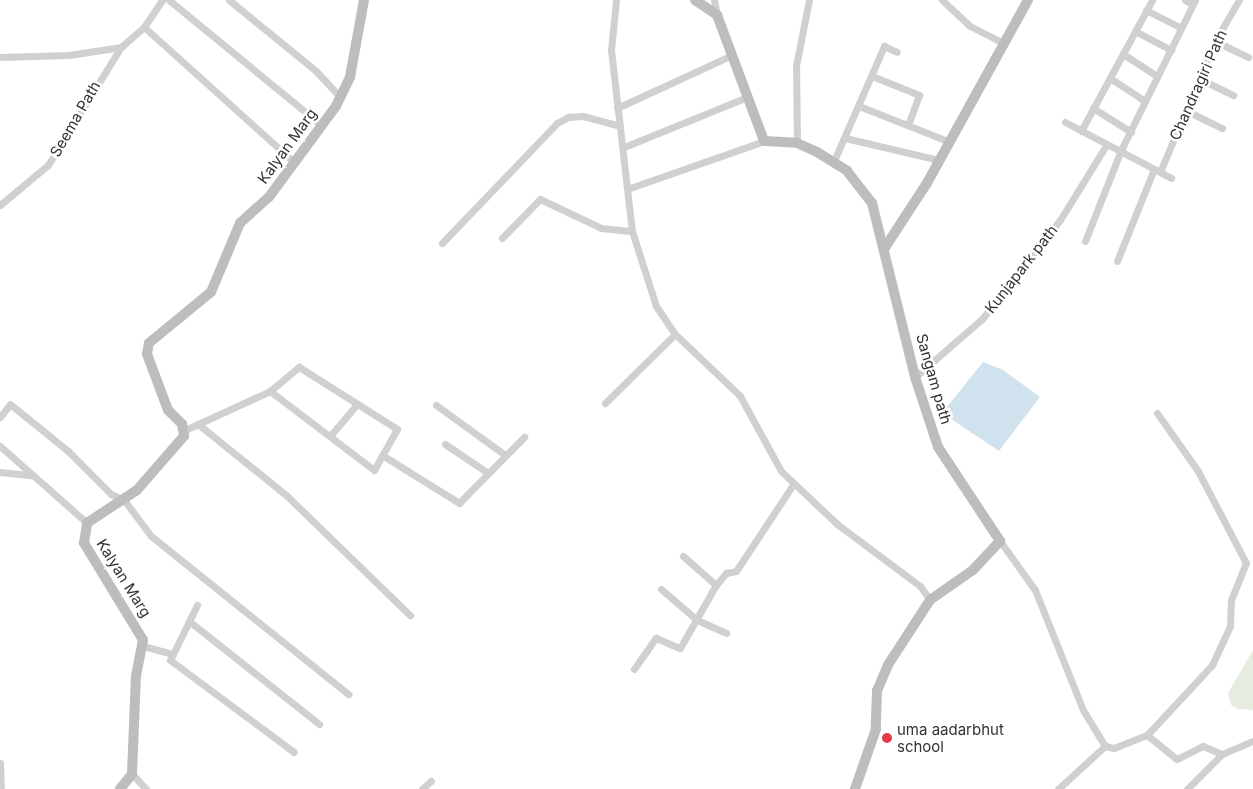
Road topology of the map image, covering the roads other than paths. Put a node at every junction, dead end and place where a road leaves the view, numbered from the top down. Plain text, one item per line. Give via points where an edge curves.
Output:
1 (162, 0) edge
2 (169, 0) edge
3 (229, 0) edge
4 (364, 0) edge
5 (616, 0) edge
6 (695, 0) edge
7 (714, 0) edge
8 (809, 0) edge
9 (942, 0) edge
10 (1152, 0) edge
11 (1185, 0) edge
12 (1239, 0) edge
13 (1026, 1) edge
14 (1194, 2) edge
15 (1146, 10) junction
16 (717, 15) junction
17 (144, 27) junction
18 (1180, 27) junction
19 (1135, 31) junction
20 (1216, 41) junction
21 (1004, 43) junction
22 (121, 47) junction
23 (1171, 50) junction
24 (897, 52) dead end
25 (1123, 54) junction
26 (732, 55) junction
27 (0, 57) edge
28 (1248, 57) dead end
29 (872, 76) junction
30 (1157, 76) junction
31 (1110, 78) junction
32 (1200, 78) junction
33 (1234, 96) dead end
34 (340, 97) junction
35 (747, 97) junction
36 (1145, 101) junction
37 (859, 106) junction
38 (617, 108) junction
39 (1093, 108) junction
40 (1187, 111) junction
41 (1065, 122) dead end
42 (321, 125) junction
43 (908, 125) junction
44 (620, 126) junction
45 (1222, 128) dead end
46 (1082, 131) junction
47 (1131, 132) junction
48 (845, 138) junction
49 (764, 141) junction
50 (950, 142) junction
51 (796, 144) junction
52 (1107, 144) junction
53 (624, 147) junction
54 (1121, 150) junction
55 (939, 160) junction
56 (294, 162) junction
57 (833, 163) junction
58 (1157, 171) junction
59 (1171, 178) dead end
60 (630, 188) junction
61 (0, 205) edge
62 (632, 231) junction
63 (502, 238) dead end
64 (1085, 241) dead end
65 (442, 243) dead end
66 (884, 248) junction
67 (1117, 261) dead end
68 (675, 334) junction
69 (915, 377) junction
70 (270, 390) junction
71 (605, 403) dead end
72 (357, 404) junction
73 (436, 405) dead end
74 (1157, 413) dead end
75 (0, 417) edge
76 (198, 424) junction
77 (185, 430) junction
78 (330, 436) junction
79 (524, 436) dead end
80 (445, 444) dead end
81 (0, 446) edge
82 (505, 455) junction
83 (382, 456) junction
84 (0, 472) edge
85 (488, 473) junction
86 (32, 475) junction
87 (794, 483) junction
88 (124, 500) junction
89 (86, 523) junction
90 (1000, 541) junction
91 (683, 556) dead end
92 (716, 585) junction
93 (661, 589) dead end
94 (930, 600) junction
95 (197, 605) dead end
96 (410, 615) dead end
97 (697, 620) junction
98 (189, 621) junction
99 (726, 633) dead end
100 (142, 646) junction
101 (174, 654) junction
102 (634, 669) dead end
103 (348, 694) dead end
104 (319, 724) dead end
105 (1147, 735) junction
106 (1253, 741) edge
107 (1105, 746) junction
108 (294, 752) dead end
109 (1222, 754) junction
110 (0, 763) edge
111 (132, 774) junction
112 (431, 781) dead end
113 (1, 789) edge
114 (120, 789) edge
115 (146, 789) edge
116 (422, 789) edge
117 (855, 789) edge
118 (1058, 789) edge
119 (1187, 789) edge

1 - 17 street, Seema Path
2 - 42 street
3 - 34 street via 316,71
4 - 34 street, Kalyan Marg via 357,50
5 - 38 street via 611,50
6 - 16 street
7 - 16 street
8 - 51 street via 796,66
9 - 21 street via 970,26
10 - 15 street
11 - 14 street
12 - 20 street, Chandragiri Path
13 - 21 street
14 - 18 street
15 - 18 street
15 - 19 street
16 - 26 street
17 - 22 street, Seema Path
17 - 56 street
18 - 23 street
19 - 23 street
19 - 25 street
20 - 28 street
20 - 32 street, Chandragiri Path
21 - 50 street
22 - 27 street via 69,55
22 - 61 street, Seema Path via 48,165
23 - 30 street
24 - 29 street via 884,46
25 - 30 street
25 - 31 street
26 - 35 street
26 - 38 street
29 - 37 street
29 - 43 street via 919,95
30 - 36 street
31 - 36 street
31 - 39 street
32 - 33 street
32 - 40 street, Chandragiri Path
34 - 42 street, Kalyan Marg
35 - 49 street
35 - 53 street
36 - 47 street
37 - 43 street
37 - 48 street
38 - 44 street
39 - 46 street
39 - 47 street
40 - 45 street
40 - 58 street, Chandragiri Path
41 - 46 street
42 - 56 street, Kalyan Marg
43 - 50 street
44 - 53 street
44 - 65 street via 583,116 568,117 557,123
46 - 52 street
47 - 54 street
48 - 55 street
48 - 57 street
49 - 51 street, Sangam path
49 - 60 street
50 - 55 street
51 - 57 street, Sangam path
52 - 54 street
52 - 69 street, Kunjapark path via 1060,220 982,318
53 - 60 street
54 - 58 street
54 - 64 street
55 - 66 street
56 - 77 street, Kalyan Marg via 269,197 240,223 211,292 148,343 147,354 168,410
57 - 66 street, Sangam path via 847,171 872,203
58 - 59 street
58 - 67 street, Chandragiri Path
60 - 62 street
62 - 63 street via 601,228 540,199
62 - 68 street via 654,290 652,299
66 - 69 street, Sangam path
68 - 71 street
68 - 87 street via 740,396 775,463
69 - 90 street, Sangam path via 938,447
70 - 72 street via 299,367
70 - 76 street
70 - 78 street
72 - 78 street
72 - 83 street via 397,429
73 - 82 street
74 - 105 street via 1198,471 1246,563 1231,600 1230,626 1212,665
75 - 88 street via 10,404 68,451 111,494
76 - 77 street
76 - 96 street via 286,495
77 - 88 street, Kalyan Marg via 150,477
78 - 83 street via 374,470
79 - 82 street
80 - 85 street
81 - 86 street
82 - 85 street
83 - 85 street via 459,503
84 - 86 street
86 - 89 street
87 - 92 street via 736,571 726,573
87 - 94 street via 837,524 908,575
88 - 89 street, Kalyan Marg
88 - 103 street via 151,536
89 - 100 street, Kalyan Marg via 84,543 127,609
90 - 94 street via 973,570
90 - 107 street via 1028,576 1051,621 1082,710
91 - 92 street
92 - 97 street
93 - 97 street
94 - 117 street via 888,665 877,690 876,729
95 - 98 street
97 - 99 street
97 - 102 street via 678,650 656,638
98 - 101 street
98 - 104 street
100 - 101 street
100 - 111 street via 136,676
101 - 108 street via 170,660
105 - 107 street via 1120,746
105 - 109 street via 1177,759 1203,746
106 - 109 street
107 - 118 street
109 - 119 street
110 - 113 street
111 - 114 street
111 - 115 street
112 - 116 street

